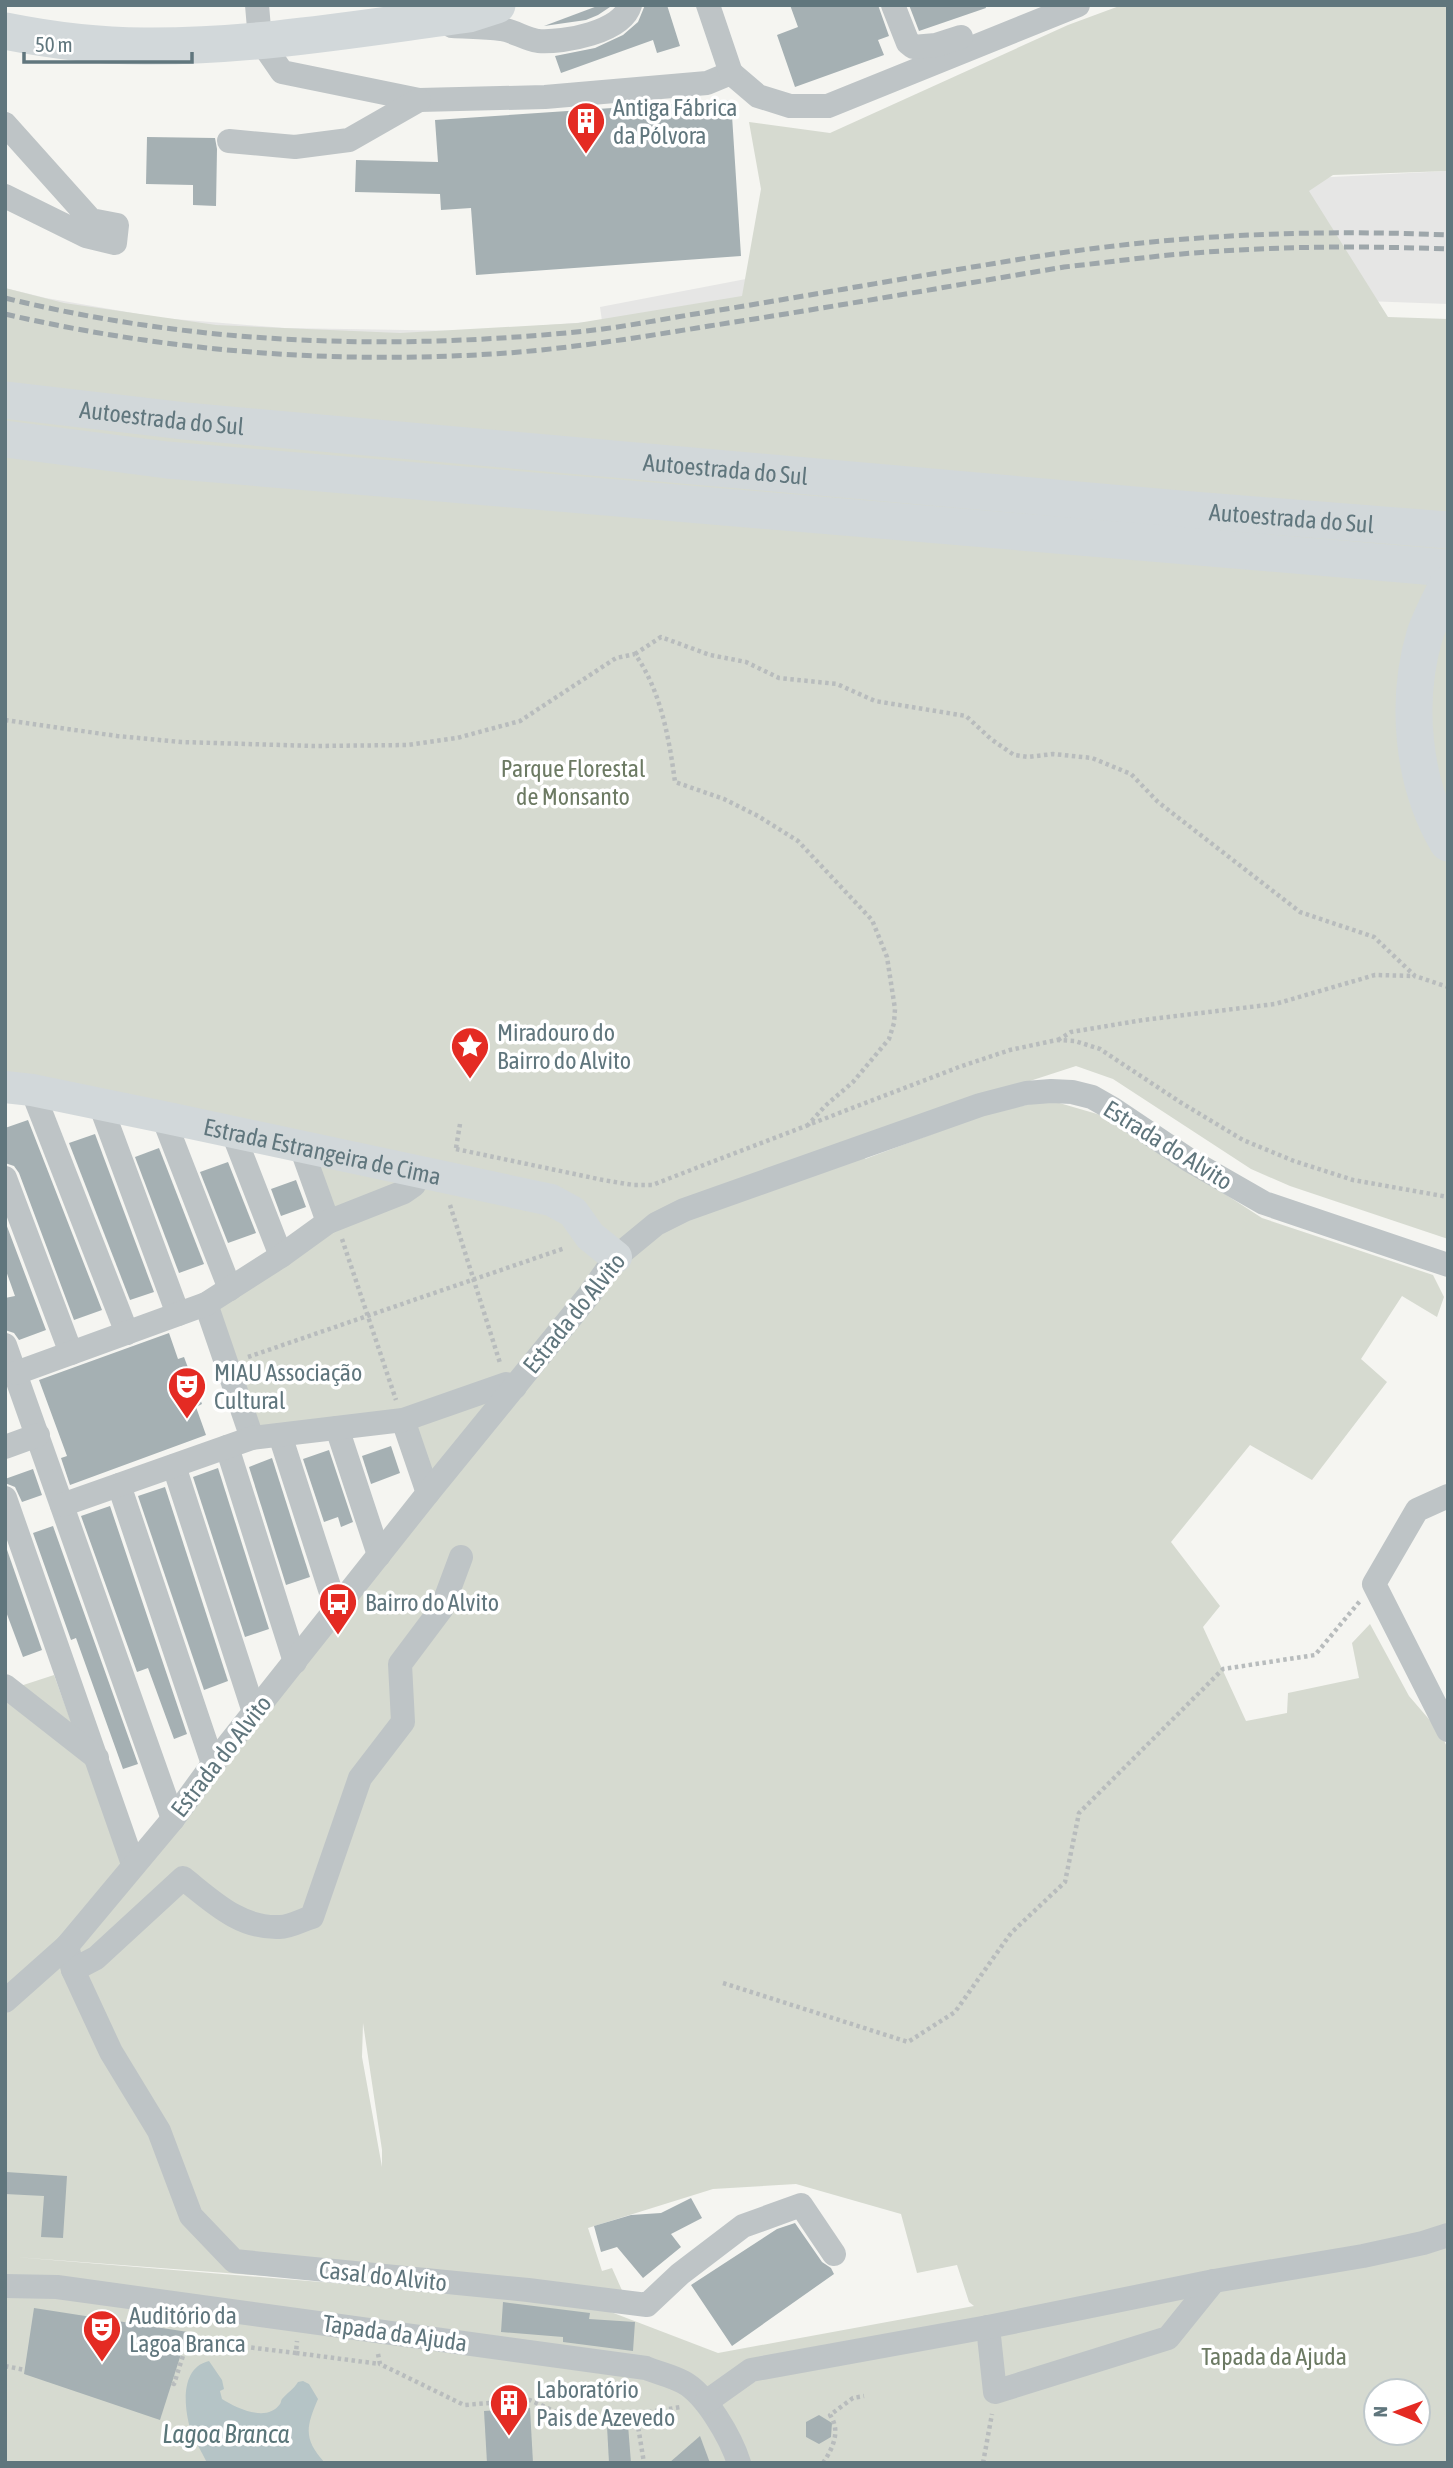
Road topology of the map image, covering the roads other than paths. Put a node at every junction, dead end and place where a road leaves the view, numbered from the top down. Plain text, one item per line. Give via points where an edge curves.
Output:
1 (497, 5) edge
2 (630, 5) edge
3 (708, 5) edge
4 (892, 5) edge
5 (1055, 5) edge
6 (1078, 5) edge
7 (258, 23) edge
8 (402, 23) junction
9 (5, 32) edge
10 (731, 73) junction
11 (419, 100) junction
12 (5, 124) edge
13 (229, 141) dead end
14 (5, 196) edge
15 (5, 400) edge
16 (5, 439) edge
17 (1448, 530) edge
18 (1448, 568) edge
19 (1448, 584) edge
20 (1448, 843) edge
21 (19, 1089) edge
22 (100, 1104) junction
23 (163, 1117) junction
24 (233, 1133) junction
25 (301, 1147) junction
26 (419, 1172) junction
27 (5, 1178) edge
28 (334, 1228) junction
29 (281, 1256) junction
30 (616, 1257) junction
31 (1448, 1265) edge
32 (230, 1289) junction
33 (206, 1304) junction
34 (178, 1314) junction
35 (127, 1333) junction
36 (5, 1346) edge
37 (71, 1353) junction
38 (16, 1373) junction
39 (511, 1385) junction
40 (403, 1420) junction
41 (337, 1428) junction
42 (38, 1435) junction
43 (280, 1435) junction
44 (252, 1438) junction
45 (5, 1447) edge
46 (227, 1447) junction
47 (174, 1466) junction
48 (118, 1485) junction
49 (428, 1493) junction
50 (1448, 1496) edge
51 (5, 1498) edge
52 (62, 1505) junction
53 (379, 1555) junction
54 (461, 1558) dead end
55 (336, 1608) junction
56 (295, 1662) junction
57 (5, 1686) edge
58 (254, 1712) junction
59 (1448, 1730) edge
60 (97, 1758) junction
61 (213, 1764) junction
62 (173, 1819) junction
63 (133, 1864) junction
64 (70, 1958) junction
65 (5, 2001) edge
66 (1448, 2235) edge
67 (834, 2254) dead end
68 (1214, 2281) junction
69 (5, 2286) edge
70 (988, 2327) junction
71 (706, 2402) junction
72 (739, 2463) edge

1 - 8 highway via 469,14
2 - 8 street via 614,24 552,41 503,29
3 - 10 street
4 - 5 street via 908,43 921,48
6 - 10 street via 828,106 789,106 758,96
7 - 8 highway
7 - 9 highway via 143,46
7 - 11 street via 282,72
10 - 11 street via 708,83 545,97
11 - 13 street via 349,140 295,147
12 - 14 street via 91,220 117,225 115,243 86,236
15 - 17 highway, Autoestrada do Sul via 186,421
16 - 18 highway, Autoestrada do Sul via 167,460
19 - 20 highway via 1426,632 1415,683 1421,777
21 - 22 main road, Estrada Estrangeira de Cima
21 - 35 street
22 - 23 main road, Estrada Estrangeira de Cima
22 - 34 street
23 - 24 main road, Estrada Estrangeira de Cima
23 - 32 street
24 - 25 main road, Estrada Estrangeira de Cima
24 - 29 street
25 - 26 main road, Estrada Estrangeira de Cima
25 - 28 street
26 - 28 street via 414,1185 404,1192
26 - 30 main road, Estrada Estrangeira de Cima via 560,1203
27 - 37 street
28 - 29 street
29 - 32 street
30 - 31 street, Estrada do Alvito via 656,1224 684,1210 980,1105 1051,1091 1092,1097 1264,1203
30 - 39 street, Estrada do Alvito
32 - 33 street
33 - 34 street
33 - 44 street
34 - 35 street
35 - 37 street
36 - 38 street
37 - 38 street
38 - 42 street
39 - 40 street
39 - 49 street, Estrada do Alvito
40 - 41 street
40 - 49 street
41 - 43 street
41 - 53 street
42 - 45 street
42 - 52 street
43 - 44 street
43 - 55 street
44 - 46 street
46 - 47 street
46 - 56 street
47 - 48 street
47 - 58 street
48 - 52 street
48 - 61 street
49 - 53 street, Estrada do Alvito
50 - 59 street via 1417,1510 1374,1584
51 - 60 street
52 - 62 street
53 - 55 street, Estrada do Alvito
54 - 64 street via 442,1608 400,1664 403,1722 360,1778 312,1917 282,1927 256,1926 228,1914 183,1878 96,1958
55 - 56 street, Estrada do Alvito
56 - 58 street, Estrada do Alvito
57 - 60 street
58 - 61 street, Estrada do Alvito
60 - 63 street
61 - 62 street, Estrada do Alvito
62 - 63 street, Estrada do Alvito
63 - 64 street, Estrada do Alvito
64 - 65 street, Estrada do Alvito
64 - 67 street, Casal do Alvito via 111,2052 159,2131 191,2216 234,2261 647,2305 743,2226 801,2205
66 - 68 street via 1363,2256
68 - 70 street
68 - 70 street via 1168,2338 996,2392
69 - 71 street, Tapada da Ajuda via 57,2287 646,2368 685,2382
70 - 71 street via 751,2370
71 - 72 street, Tapada da Ajuda

